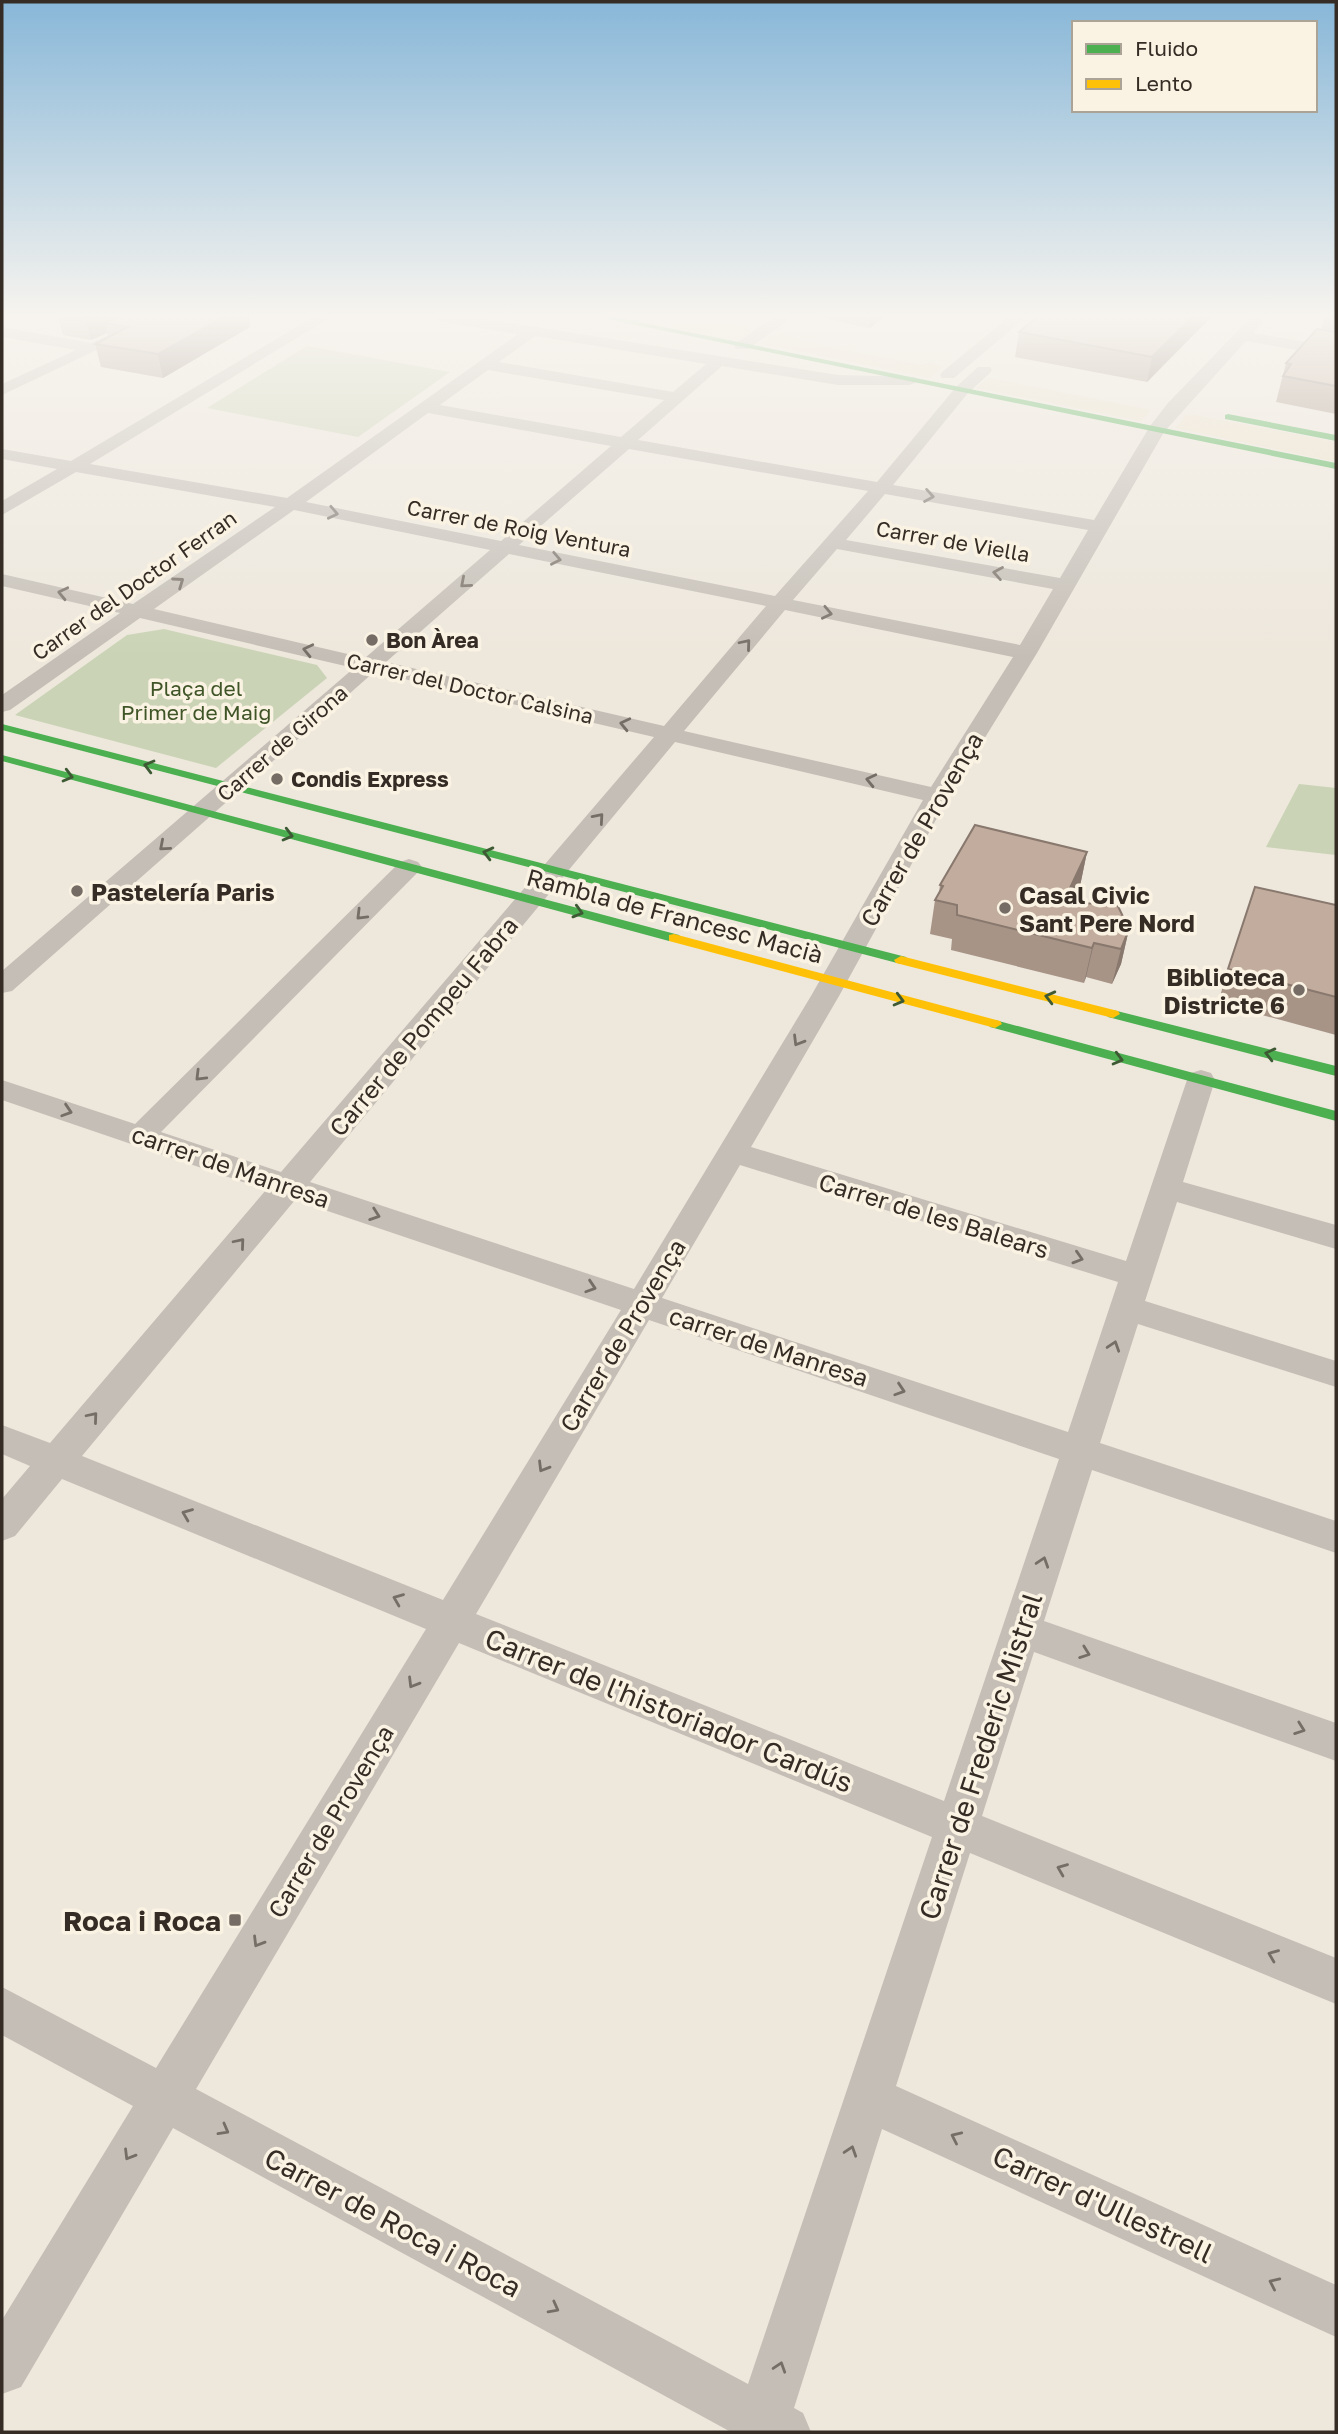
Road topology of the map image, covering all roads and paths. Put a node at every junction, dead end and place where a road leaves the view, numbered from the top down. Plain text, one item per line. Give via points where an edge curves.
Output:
1 (137, 430) edge
2 (396, 430) edge
3 (550, 430) edge
4 (641, 430) edge
5 (929, 430) edge
6 (1156, 430) joint
7 (1290, 430) edge
8 (1336, 439) edge
9 (626, 443) junction
10 (2, 454) edge
11 (1336, 466) edge
12 (73, 468) junction
13 (882, 487) junction
14 (290, 504) junction
15 (2, 509) edge
16 (1101, 527) junction
17 (833, 543) junction
18 (504, 549) junction
19 (2, 580) edge
20 (1066, 585) junction
21 (780, 603) junction
22 (138, 610) junction
23 (1026, 653) junction
24 (371, 665) junction
25 (2, 705) edge
26 (2, 727) edge
27 (671, 734) junction
28 (2, 758) edge
29 (230, 788) junction
30 (937, 796) junction
31 (203, 812) junction
32 (410, 867) junction
33 (554, 870) junction
34 (531, 899) junction
35 (853, 947) junction
36 (833, 982) junction
37 (2, 985) edge
38 (1336, 1071) edge
39 (1201, 1080) junction
40 (2, 1090) edge
41 (1336, 1116) edge
42 (140, 1136) junction
43 (732, 1152) junction
44 (288, 1186) junction
45 (1166, 1188) junction
46 (1336, 1237) edge
47 (1132, 1292) junction
48 (642, 1304) junction
49 (1336, 1374) edge
50 (2, 1439) edge
51 (1080, 1450) junction
52 (56, 1461) junction
53 (2, 1525) edge
54 (1336, 1536) edge
55 (450, 1620) junction
56 (1021, 1630) junction
57 (1336, 1742) edge
58 (957, 1827) junction
59 (1336, 1981) edge
60 (2, 2010) edge
61 (164, 2097) junction
62 (869, 2098) junction
63 (1336, 2311) edge
64 (2, 2368) edge
65 (769, 2428) edge

1 - 12 street
2 - 14 street, Carrer del Doctor Ferran
3 - 9 street
4 - 9 street, Carrer de Girona
5 - 13 street, Carrer de Pompeu Fabra
6 - 11 street
6 - 16 street, Carrer de Provença
7 - 8 street
9 - 13 street
9 - 18 street, Carrer de Girona
10 - 12 street, Carrer de Roig Ventura
12 - 14 street, Carrer de Roig Ventura
12 - 15 street
13 -> 16 street
13 - 17 street, Carrer de Pompeu Fabra
14 -> 18 street, Carrer de Roig Ventura
22 -> 14 street, Carrer del Doctor Ferran
16 - 20 street, Carrer de Provença
20 -> 17 street, Carrer de Viella
17 - 21 street, Carrer de Pompeu Fabra
18 -> 21 street, Carrer de Roig Ventura
18 -> 24 street, Carrer de Girona
22 -> 19 street, Carrer del Doctor Calsina
20 - 23 street, Carrer de Provença
21 -> 23 street, Carrer de Roig Ventura
27 -> 21 street, Carrer de Pompeu Fabra
24 -> 22 street, Carrer del Doctor Calsina
22 - 25 street, Carrer del Doctor Ferran
23 - 30 street, Carrer de Provença
27 -> 24 street, Carrer del Doctor Calsina
24 - 29 street, Carrer de Girona
29 -> 26 street, Rambla de Francesc Macià
30 -> 27 street, Carrer del Doctor Calsina
33 -> 27 street, Carrer de Pompeu Fabra
28 -> 31 street, Rambla de Francesc Macià
29 - 31 street, Carrer de Girona
33 -> 29 street, Rambla de Francesc Macià
30 - 35 street, Carrer de Provença
31 -> 32 street, Rambla de Francesc Macià
31 -> 37 street, Carrer de Girona
32 - 34 street, Rambla de Francesc Macià
32 -> 42 street
33 - 34 street, Carrer de Pompeu Fabra
33 - 35 street, Rambla de Francesc Macià
34 -> 36 street, Rambla de Francesc Macià
34 - 44 street, Carrer de Pompeu Fabra
35 - 36 street, Carrer de Provença
38 -> 35 street, Rambla de Francesc Macià
36 -> 39 street, Rambla de Francesc Macià
36 -> 43 street, Carrer de Provença
39 - 41 street, Rambla de Francesc Macià
39 - 45 street, Carrer de Frederic Mistral
40 -> 42 street, carrer de Manresa
42 - 44 street, carrer de Manresa
43 -> 47 street, Carrer de les Balears
43 - 48 street, Carrer de Provença
44 -> 48 street, carrer de Manresa
52 -> 44 street, Carrer de Pompeu Fabra
45 - 46 street
45 - 47 street, Carrer de Frederic Mistral
47 - 49 street, Carrer de les Balears
51 -> 47 street, Carrer de Frederic Mistral
48 -> 51 street, carrer de Manresa
48 -> 55 street, Carrer de Provença
50 - 52 street, Carrer de l'historiador Cardús
51 - 54 street, carrer de Manresa
56 -> 51 street, Carrer de Frederic Mistral
52 - 53 street, Carrer de Pompeu Fabra
55 -> 52 street, Carrer de l'historiador Cardús
55 - 58 street, Carrer de l'historiador Cardús
55 -> 61 street, Carrer de Provença
56 -> 57 street
56 - 58 street, Carrer de Frederic Mistral
59 -> 58 street, Carrer de l'historiador Cardús
58 - 62 street, Carrer de Frederic Mistral
60 - 61 street, Carrer de Roca i Roca
61 -> 64 street, Carrer de Provença
61 -> 65 street, Carrer de Roca i Roca
63 -> 62 street, Carrer d'Ullestrell
65 -> 62 street, Carrer de Frederic Mistral

